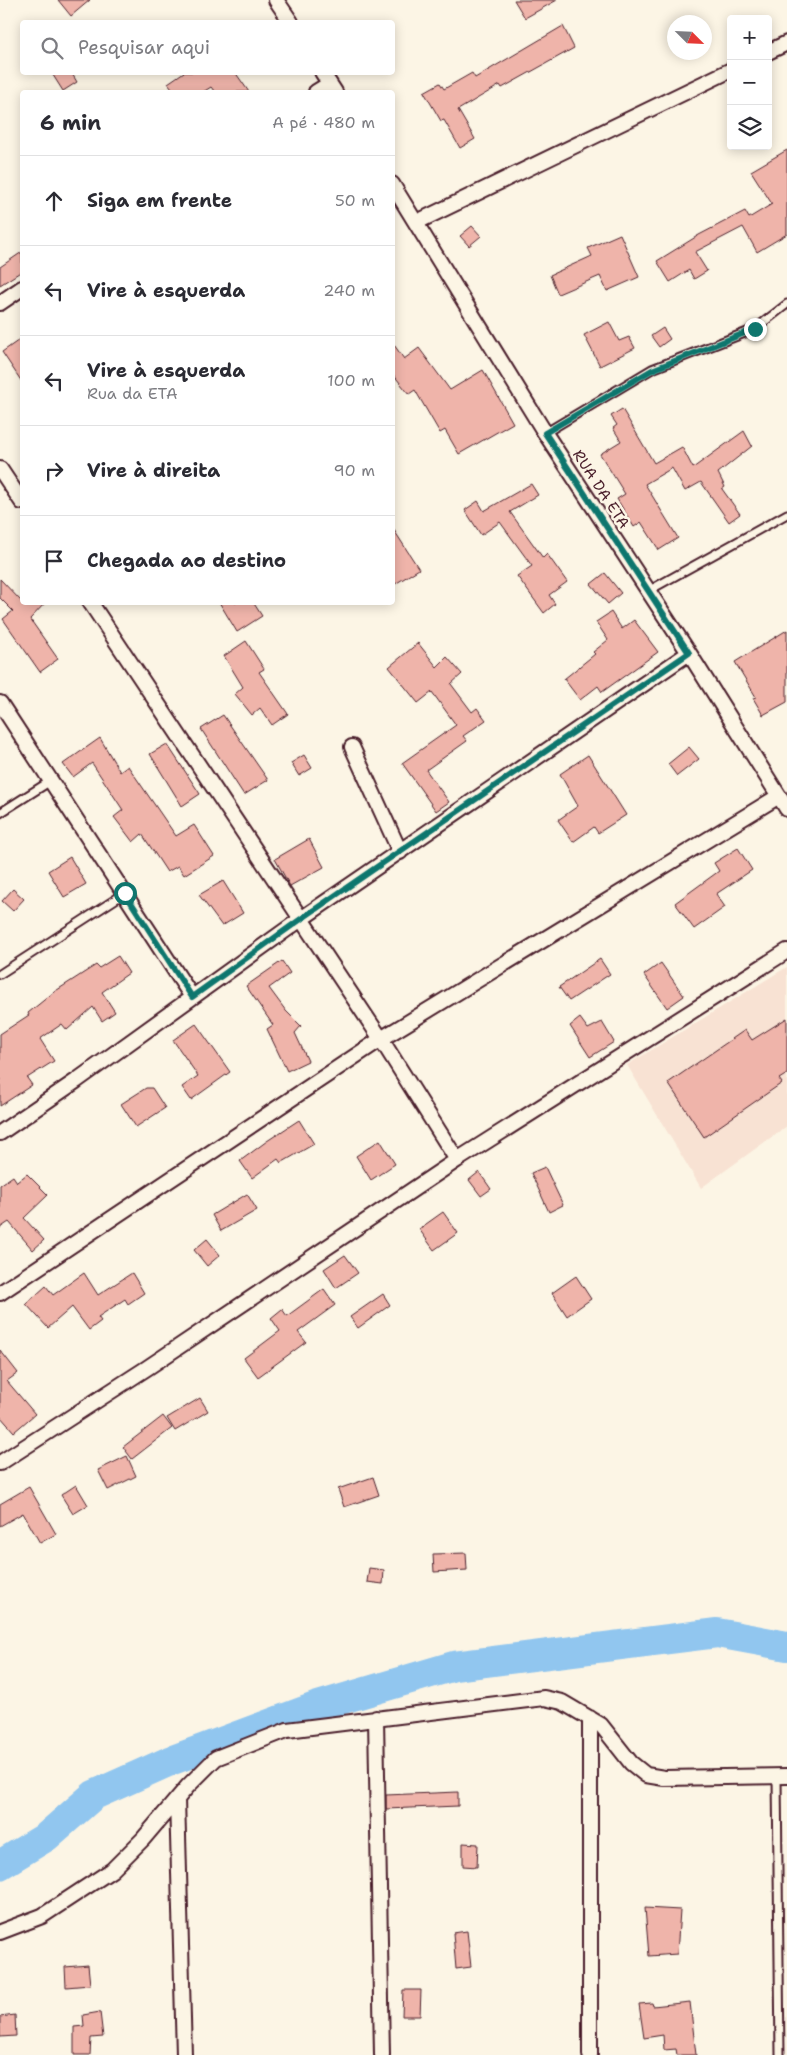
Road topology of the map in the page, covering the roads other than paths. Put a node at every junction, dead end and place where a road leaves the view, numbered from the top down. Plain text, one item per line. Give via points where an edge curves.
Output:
1 (276, 0) edge
2 (290, 20) edge
3 (787, 43) edge
4 (772, 50) edge
5 (727, 72) edge
6 (395, 189) edge
7 (416, 222) junction
8 (20, 289) edge
9 (0, 303) edge
10 (787, 304) edge
11 (545, 433) junction
12 (0, 469) edge
13 (20, 499) edge
14 (787, 514) edge
15 (648, 591) junction
16 (92, 605) edge
17 (689, 653) junction
18 (0, 703) edge
19 (352, 747) dead end
20 (52, 780) junction
21 (779, 796) junction
22 (787, 809) edge
23 (0, 813) edge
24 (400, 852) junction
25 (125, 893) junction
26 (301, 919) junction
27 (787, 951) edge
28 (0, 974) edge
29 (192, 997) junction
30 (381, 1039) junction
31 (0, 1133) edge
32 (457, 1160) junction
33 (0, 1293) edge
34 (0, 1463) edge
35 (376, 1718) junction
36 (590, 1718) junction
37 (782, 1777) edge
38 (177, 1799) junction
39 (0, 1932) edge
40 (184, 2055) edge
41 (382, 2055) edge
42 (590, 2055) edge
43 (780, 2055) edge

1 - 2 street
3 - 4 street
5 - 7 street
6 - 7 street, RUA DA ETA
7 - 11 street, RUA DA ETA
8 - 9 street
10 - 11 lane via 755,329 652,370
11 - 15 street, RUA DA ETA
12 - 13 street
14 - 15 lane
15 - 17 street, RUA DA ETA
16 - 26 street
17 - 21 street, RUA DA ETA
17 - 24 street
18 - 20 street
19 - 24 street
20 - 23 lane
20 - 25 street
21 - 22 street, RUA DA ETA
21 - 30 street
24 - 26 street
25 - 28 lane
25 - 29 street
26 - 29 street
26 - 30 street
27 - 32 street
29 - 31 street
30 - 32 street
30 - 33 street
32 - 34 street
35 - 36 street via 544,1698 562,1702
35 - 38 street via 287,1730 216,1758
35 - 41 street
36 - 37 street via 601,1725 631,1763 646,1775 664,1778
36 - 42 street
37 - 43 lane
38 - 39 street via 112,1870 42,1916
38 - 40 street

